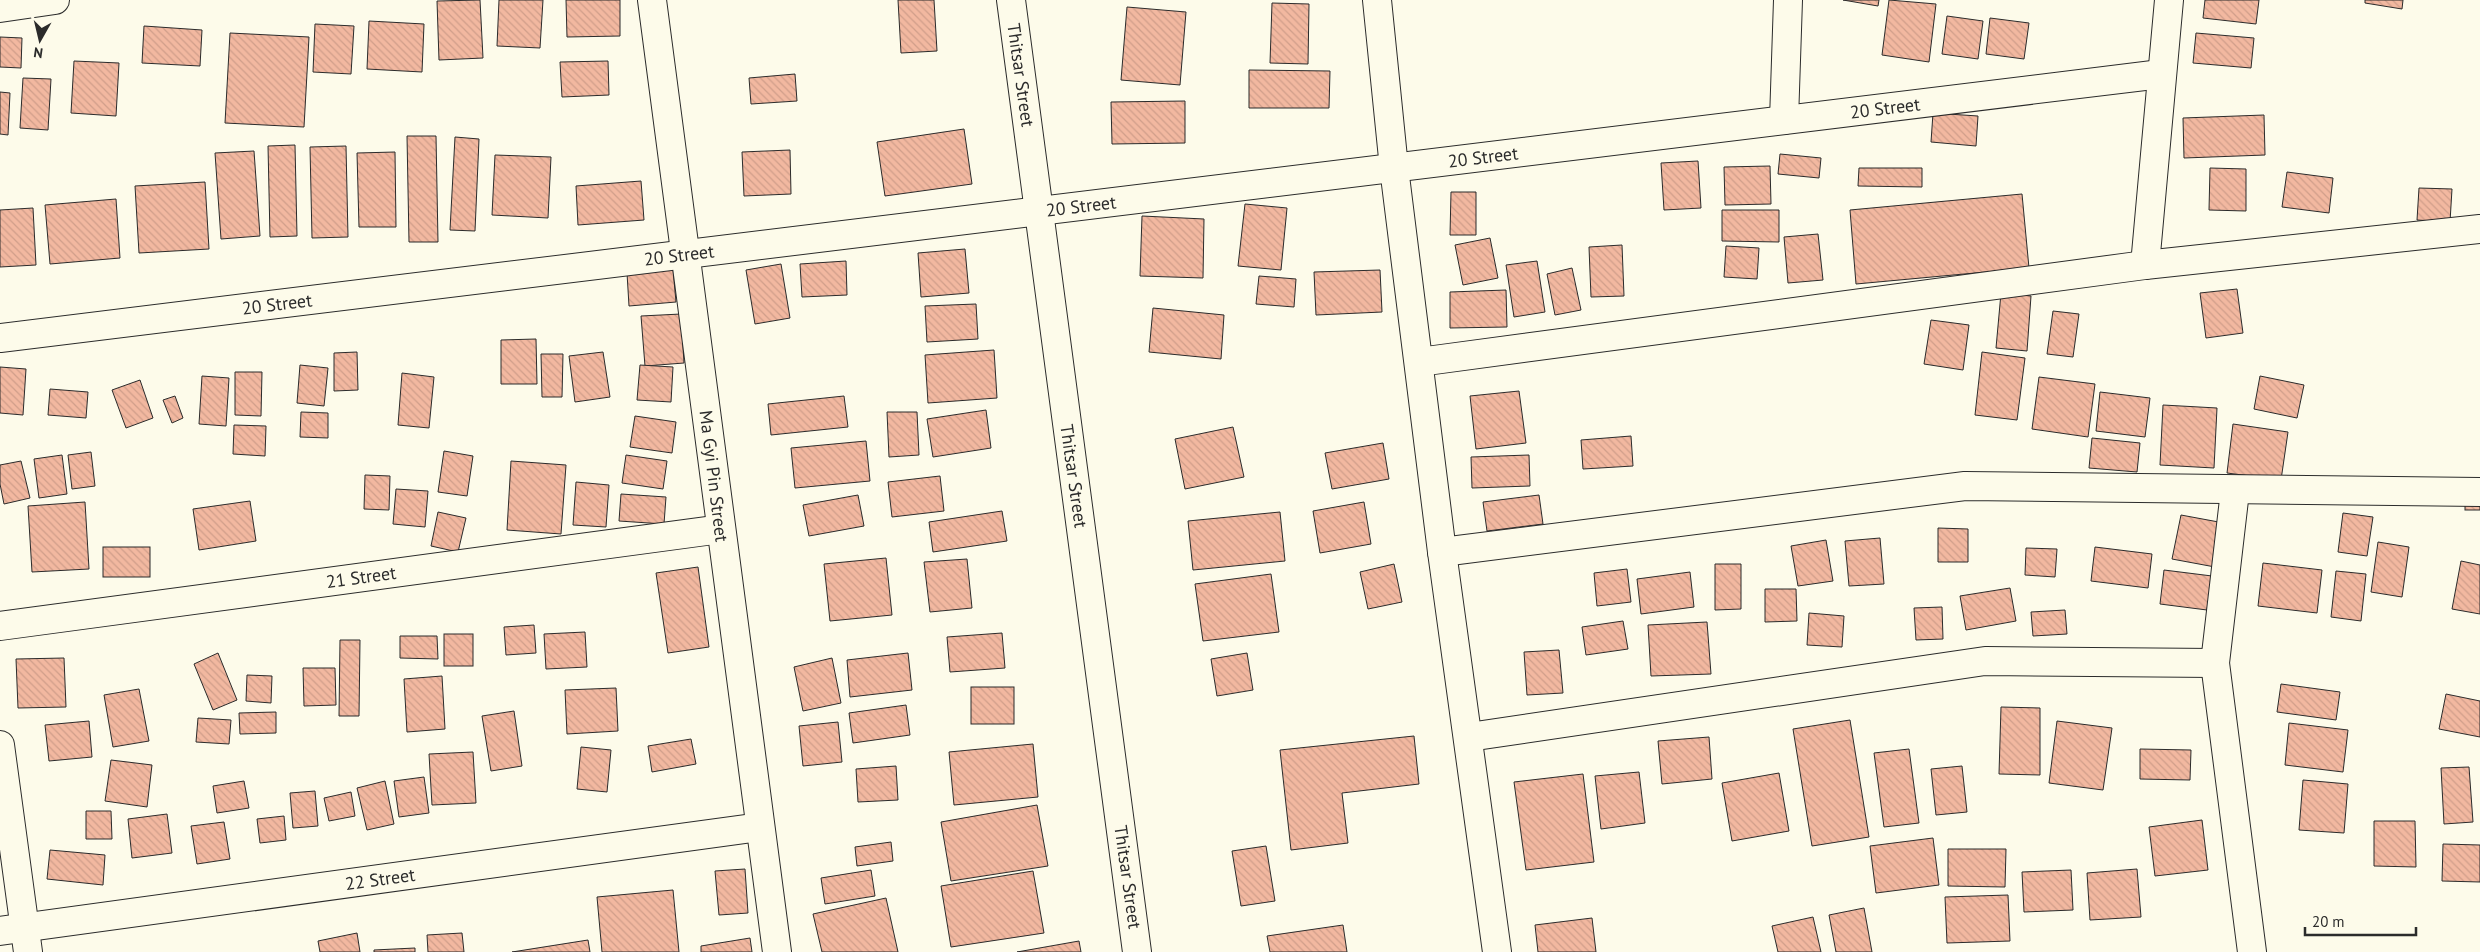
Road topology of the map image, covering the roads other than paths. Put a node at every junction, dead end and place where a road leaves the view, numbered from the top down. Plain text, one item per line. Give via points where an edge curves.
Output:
1 (55, 0) edge
2 (652, 0) edge
3 (1010, 0) edge
4 (1377, 0) edge
5 (1788, 0) edge
6 (2169, 0) edge
7 (0, 8) edge
8 (2161, 74) junction
9 (1784, 120) junction
10 (1394, 168) junction
11 (1039, 211) junction
12 (2480, 229) edge
13 (685, 254) junction
14 (2145, 265) junction
15 (0, 338) edge
16 (1418, 362) junction
17 (2235, 491) junction
18 (2480, 492) edge
19 (721, 529) junction
20 (1442, 552) junction
21 (0, 626) edge
22 (2215, 663) junction
23 (1468, 737) junction
24 (0, 745) edge
25 (760, 827) junction
26 (18, 937) edge
27 (777, 952) edge
28 (1138, 952) edge
29 (1497, 952) edge
30 (2252, 952) edge

1 - 7 street
2 - 13 street, Ma Gyi Pin Street
3 - 11 street, Thitsar Street
4 - 10 street
5 - 9 street
6 - 8 street
8 - 9 street, 20 Street
8 - 14 street
9 - 10 street, 20 Street
10 - 11 street, 20 Street
10 - 16 street
11 - 13 street, 20 Street
11 - 28 street, Thitsar Street
12 - 14 street
13 - 15 street, 20 Street
13 - 19 street, Ma Gyi Pin Street
14 - 16 street
16 - 20 street
17 - 18 street
17 - 20 street via 1965,486
17 - 22 street
19 - 21 street, 21 Street
19 - 25 street, Ma Gyi Pin Street
20 - 23 street
22 - 23 street via 1985,660
22 - 30 street
23 - 29 street
24 - 26 street
25 - 26 street, 22 Street
25 - 27 street, Ma Gyi Pin Street

